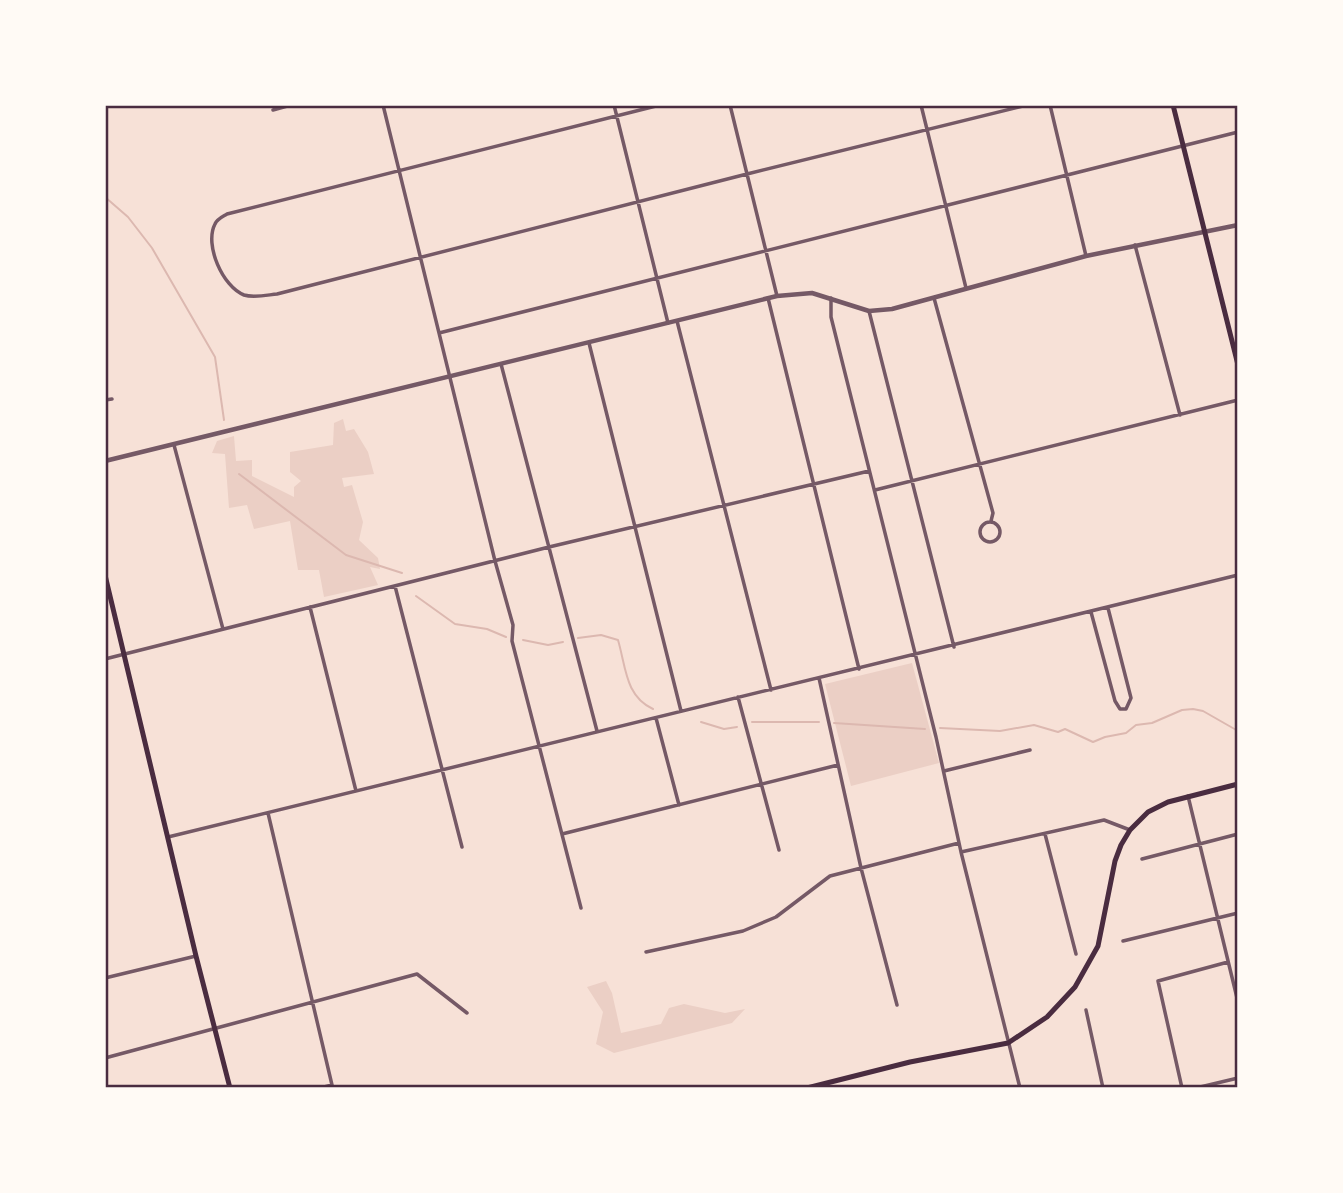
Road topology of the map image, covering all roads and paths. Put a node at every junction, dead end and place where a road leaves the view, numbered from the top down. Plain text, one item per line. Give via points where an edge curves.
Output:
1 (291, 105) edge
2 (383, 105) edge
3 (614, 105) edge
4 (660, 105) edge
5 (730, 105) edge
6 (921, 105) edge
7 (1027, 105) edge
8 (1050, 105) edge
9 (1173, 105) edge
10 (272, 110) dead end
11 (617, 116) junction
12 (927, 130) junction
13 (1238, 132) edge
14 (1183, 145) junction
15 (399, 169) junction
16 (747, 174) junction
17 (1067, 174) junction
18 (638, 202) junction
19 (946, 205) junction
20 (1238, 225) edge
21 (1205, 232) junction
22 (1135, 245) junction
23 (765, 250) junction
24 (1086, 256) junction
25 (421, 258) junction
26 (657, 278) junction
27 (966, 288) junction
28 (777, 296) junction
29 (768, 298) junction
30 (831, 298) junction
31 (934, 298) junction
32 (869, 311) junction
33 (677, 321) junction
34 (668, 323) junction
35 (439, 333) junction
36 (589, 343) junction
37 (1237, 356) edge
38 (501, 362) junction
39 (1238, 365) edge
40 (449, 375) junction
41 (112, 399) dead end
42 (105, 400) edge
43 (1238, 400) edge
44 (1180, 415) junction
45 (174, 444) junction
46 (105, 461) edge
47 (980, 462) junction
48 (869, 471) junction
49 (912, 481) junction
50 (813, 484) junction
51 (875, 490) junction
52 (723, 507) junction
53 (991, 521) junction
54 (636, 527) junction
55 (549, 547) junction
56 (495, 561) junction
57 (1238, 575) edge
58 (105, 576) edge
59 (395, 586) junction
60 (310, 607) junction
61 (1108, 608) junction
62 (1091, 612) junction
63 (223, 629) junction
64 (954, 647) junction
65 (124, 654) junction
66 (915, 656) junction
67 (105, 659) edge
68 (859, 669) junction
69 (819, 678) junction
70 (771, 690) junction
71 (738, 697) junction
72 (681, 712) junction
73 (656, 718) junction
74 (597, 731) junction
75 (539, 746) junction
76 (1030, 750) dead end
77 (839, 765) junction
78 (442, 770) junction
79 (944, 771) junction
80 (763, 784) junction
81 (1238, 784) edge
82 (356, 791) junction
83 (1188, 795) junction
84 (679, 805) junction
85 (268, 813) junction
86 (1130, 830) junction
87 (562, 834) junction
88 (1045, 834) junction
89 (1238, 834) edge
90 (168, 837) junction
91 (960, 843) junction
92 (1199, 844) junction
93 (462, 847) dead end
94 (779, 850) dead end
95 (961, 852) junction
96 (1142, 859) dead end
97 (861, 868) junction
98 (581, 908) dead end
99 (1238, 913) edge
100 (1217, 918) junction
101 (1123, 941) dead end
102 (646, 952) dead end
103 (1076, 954) dead end
104 (196, 956) junction
105 (1228, 962) junction
106 (105, 978) edge
107 (1238, 1002) edge
108 (311, 1004) junction
109 (897, 1005) dead end
110 (1086, 1010) dead end
111 (467, 1013) dead end
112 (215, 1029) junction
113 (1008, 1043) junction
114 (105, 1058) edge
115 (1238, 1078) edge
116 (230, 1088) edge
117 (320, 1088) edge
118 (807, 1088) edge
119 (1020, 1088) edge
120 (1103, 1088) edge
121 (1182, 1088) edge
122 (1196, 1088) edge

1 - 10 street
2 - 15 street
3 - 11 street
4 - 11 street
5 - 16 street
6 - 12 street
7 - 12 street
8 - 17 street
9 - 14 main road
11 - 15 street
11 - 18 street
12 - 16 street
12 - 19 street
13 - 14 street
14 - 17 street
14 - 21 main road
15 - 25 street
15 - 25 street via 227,214 216,221 211,233 218,264 236,291 248,297
16 - 18 street
16 - 23 street
17 - 19 street
17 - 24 street
18 - 25 street
18 - 26 street
19 - 23 street
19 - 27 street
20 - 21 street
21 - 22 street
21 - 37 main road
22 - 24 street
22 - 44 street
23 - 26 street
23 - 28 street
24 - 27 street
25 - 35 street
26 - 34 street
26 - 35 street
27 - 31 street
28 - 29 street
28 - 30 street via 813,293
29 - 33 street
29 - 50 street
30 - 32 street
30 - 48 street via 831,317
31 - 32 street
31 - 47 street
32 - 49 street
33 - 34 street
33 - 52 street
34 - 36 street
35 - 40 street
36 - 38 street
36 - 54 street
37 - 39 main road
38 - 40 street
38 - 55 street
40 - 45 street
40 - 56 street
41 - 42 street
43 - 44 street
44 - 47 street
45 - 46 street
45 - 63 street
47 - 49 street
47 - 53 street
48 - 50 street
48 - 51 street
49 - 51 street
49 - 64 street
50 - 52 street
50 - 68 street
51 - 66 street
52 - 54 street
52 - 70 street
53 - 53 street via 980,531 982,538 991,542 1000,533
54 - 55 street
54 - 72 street
55 - 56 street
55 - 74 street
56 - 59 street
56 - 75 street
57 - 61 street
58 - 65 main road
59 - 60 street
59 - 78 street
60 - 63 street
60 - 82 street
61 - 62 street
61 - 62 street via 1130,698 1126,709 1120,709 1115,701
62 - 64 street
63 - 65 street
64 - 66 street
65 - 67 street
65 - 90 main road
66 - 68 street
66 - 79 street
68 - 69 street
69 - 70 street
69 - 77 street
70 - 71 street
71 - 72 street
71 - 80 street
72 - 73 street
73 - 74 street
73 - 84 street
74 - 75 street
75 - 78 street
75 - 87 street
76 - 79 street
77 - 80 street
77 - 97 street
78 - 82 street
78 - 93 street
79 - 91 street
80 - 84 street
80 - 94 street
81 - 83 main road
82 - 85 street
83 - 86 main road via 1149,813
83 - 92 street
84 - 87 street
85 - 90 street
85 - 108 street
86 - 88 street via 1104,820
86 - 113 main road via 1115,861 1098,946 1088,966 1047,1017
87 - 98 street
88 - 95 street
88 - 103 street
89 - 92 street
90 - 104 main road
91 - 95 street
91 - 97 street
92 - 96 street
92 - 100 street
95 - 113 street
97 - 102 street via 830,876 776,917 743,931
97 - 109 street
99 - 100 street
100 - 101 street
100 - 105 street
104 - 106 street
104 - 112 main road
105 - 107 street
105 - 121 street via 1158,981
108 - 111 street via 417,974
108 - 112 street
108 - 117 street via 332,1085
110 - 120 street
112 - 114 street
112 - 116 main road
113 - 118 main road
113 - 119 street
115 - 122 street

